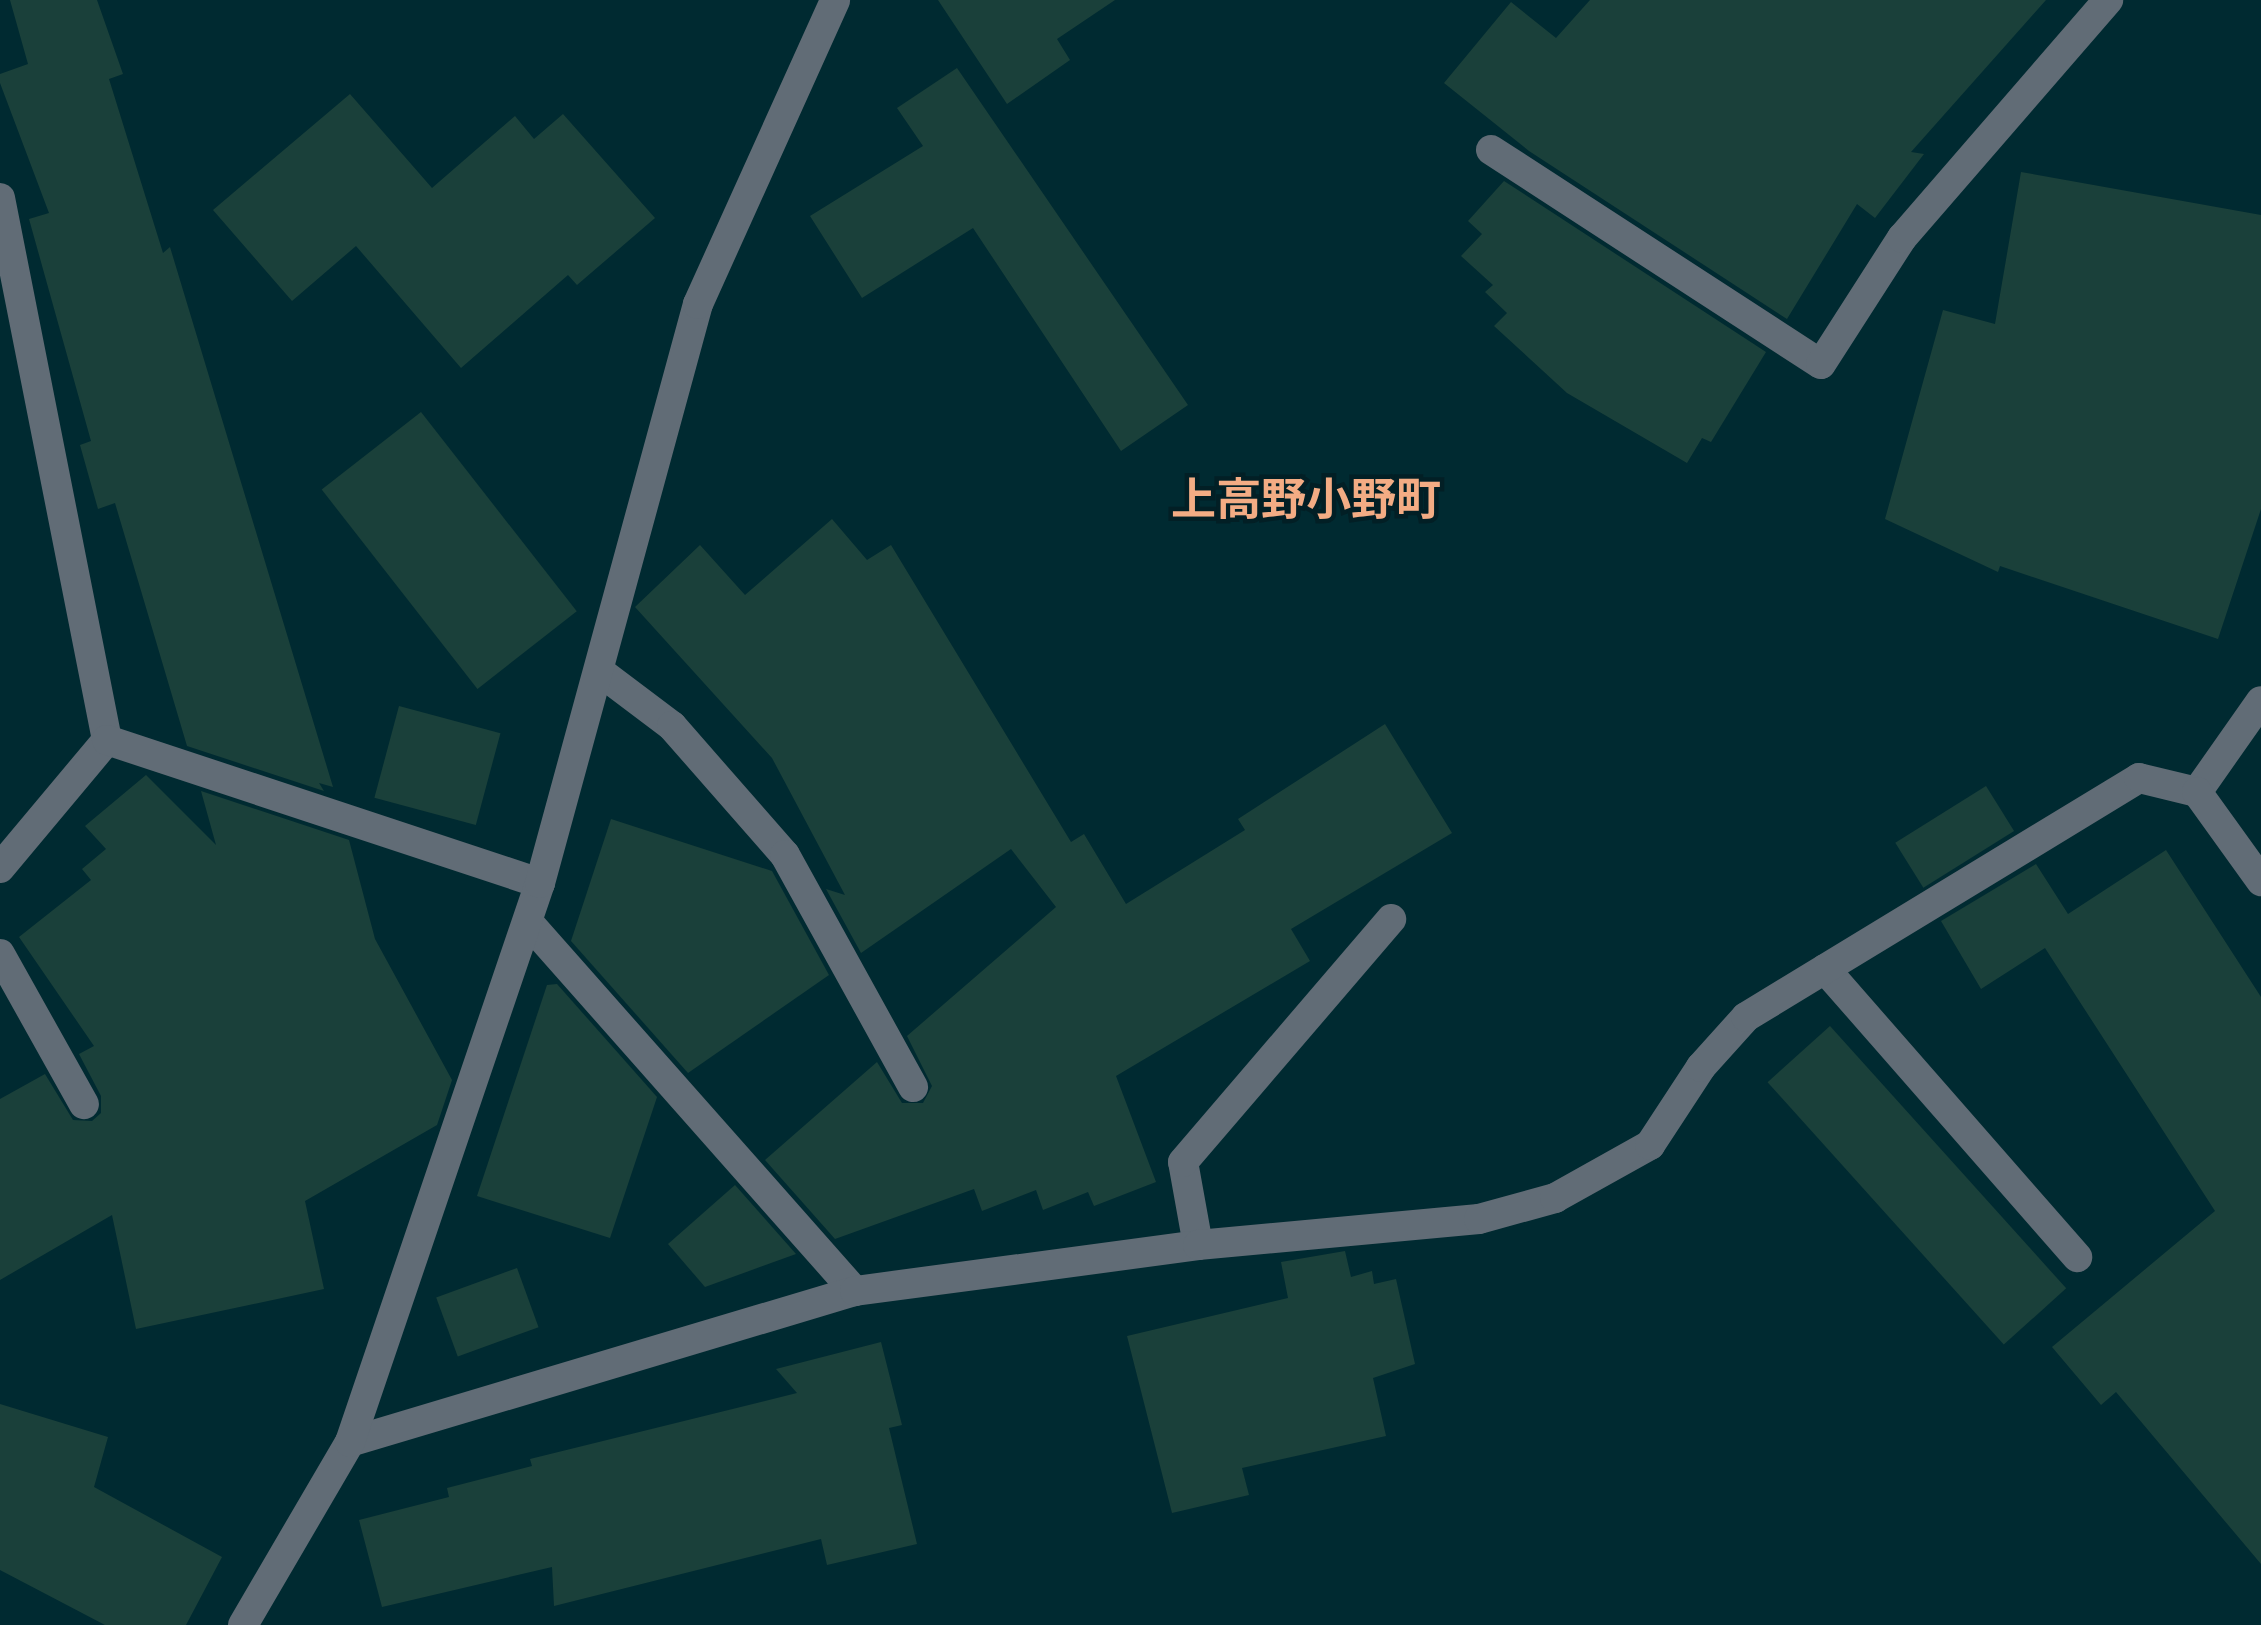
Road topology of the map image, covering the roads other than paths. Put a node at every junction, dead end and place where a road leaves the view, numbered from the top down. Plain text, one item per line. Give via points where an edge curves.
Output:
1 (835, 0) edge
2 (2108, 0) edge
3 (1491, 150) dead end
4 (0, 198) edge
5 (603, 674) junction
6 (2261, 701) edge
7 (107, 740) junction
8 (2198, 792) junction
9 (0, 868) edge
10 (2261, 881) edge
11 (540, 883) junction
12 (1391, 919) dead end
13 (528, 922) junction
14 (0, 954) edge
15 (1825, 969) junction
16 (914, 1087) dead end
17 (84, 1105) dead end
18 (1198, 1245) junction
19 (2077, 1257) dead end
20 (856, 1291) junction
21 (350, 1442) junction
22 (243, 1625) edge

1 - 5 street via 698,304
2 - 3 street via 1902,238 1821,364
4 - 7 street
5 - 11 street
5 - 16 street via 671,726 785,855
6 - 8 street
7 - 9 street
7 - 11 street
8 - 10 street
8 - 15 street via 2139,778
11 - 13 street
12 - 18 street via 1183,1162
13 - 20 street
13 - 21 street
14 - 17 street
15 - 18 street via 1746,1017 1650,1145 1555,1198 1479,1219
15 - 19 street
18 - 20 street
20 - 21 street
21 - 22 street

